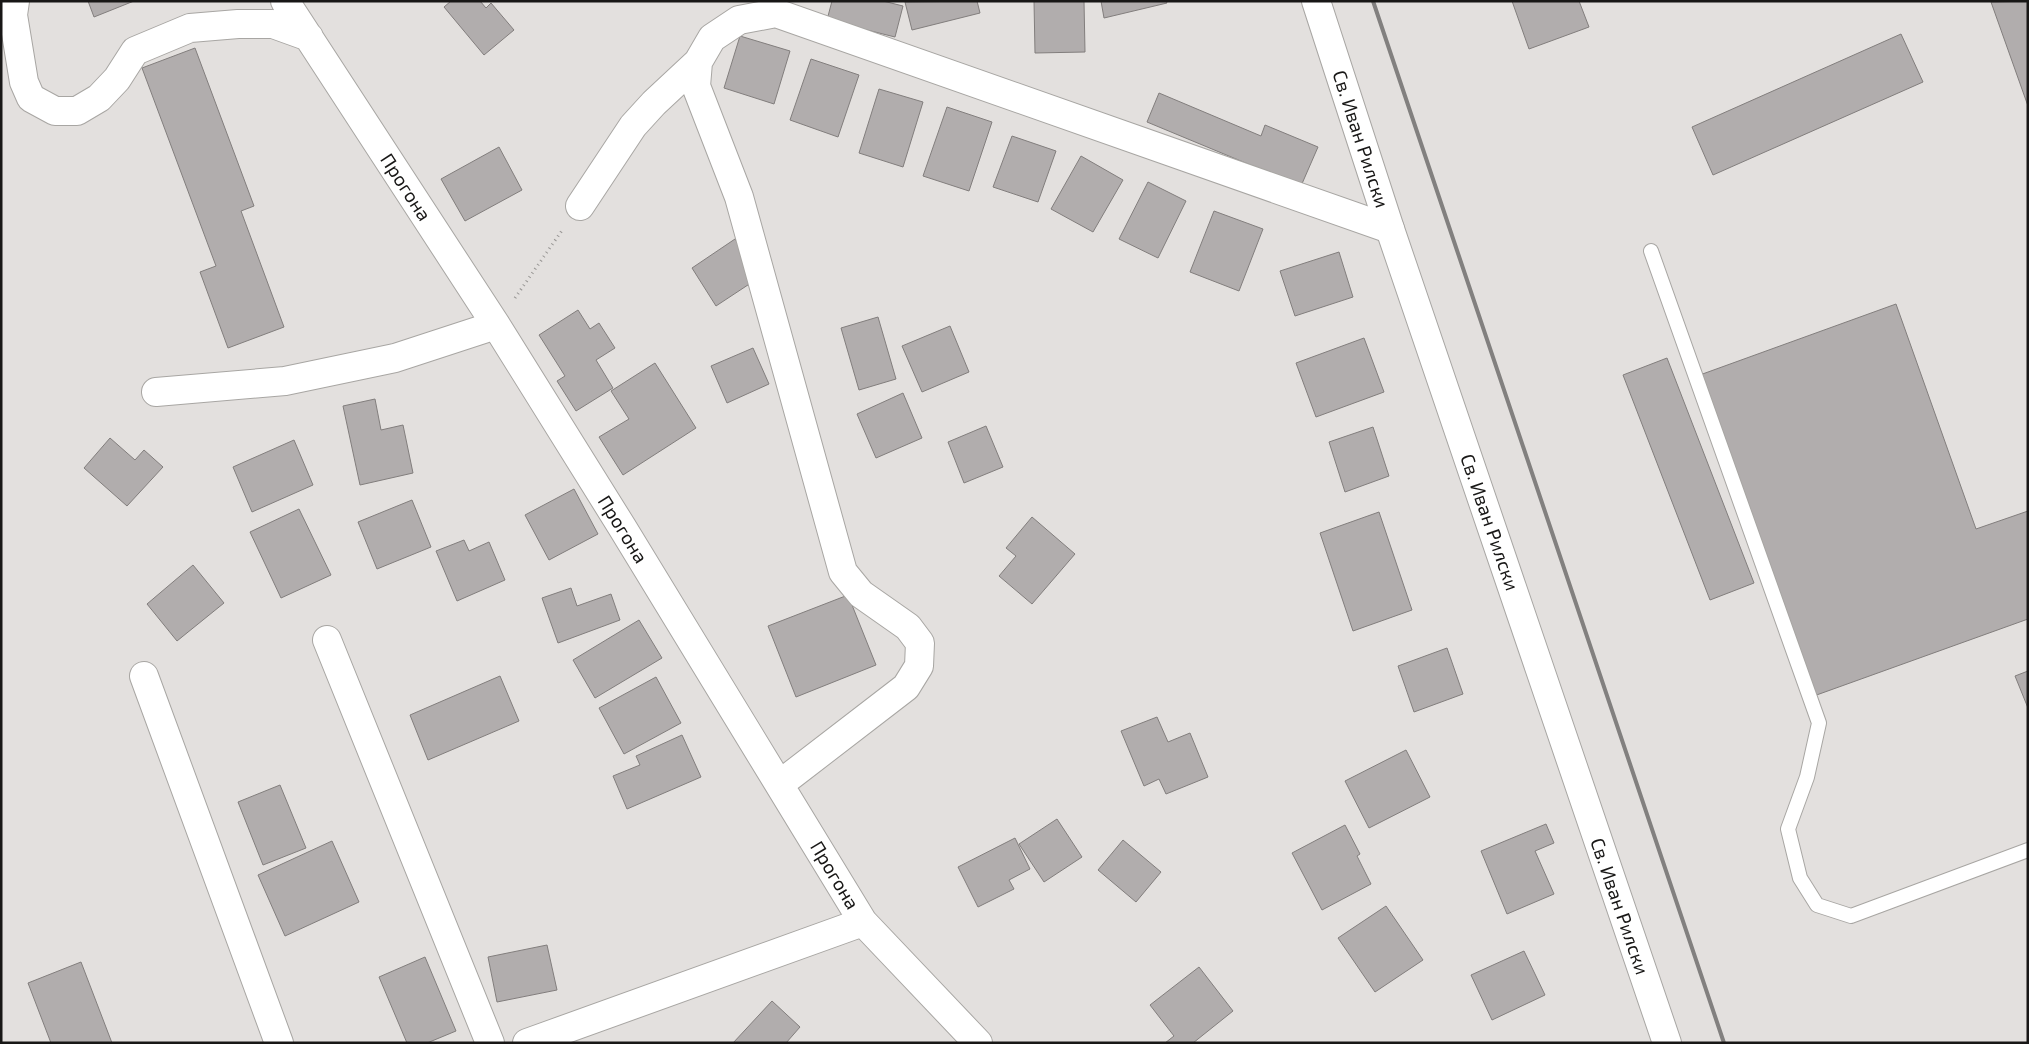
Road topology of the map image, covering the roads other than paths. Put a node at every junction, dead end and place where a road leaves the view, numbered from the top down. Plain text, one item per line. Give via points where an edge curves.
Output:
1 (15, 1) edge
2 (285, 1) edge
3 (1316, 1) edge
4 (772, 7) edge
5 (309, 37) junction
6 (698, 62) junction
7 (580, 206) road end
8 (1390, 229) junction
9 (1651, 251) dead end
10 (496, 325) junction
11 (156, 392) dead end
12 (327, 640) dead end
13 (144, 676) dead end
14 (780, 784) junction
15 (2028, 850) edge
16 (863, 922) junction
17 (550, 1038) edge
18 (279, 1043) edge
19 (490, 1043) edge
20 (527, 1043) edge
21 (978, 1043) edge
22 (1666, 1043) edge

1 - 5 street via 13,15 24,82 31,98 55,111 77,111 98,98 117,79 136,51 190,28 273,24
2 - 5 street, Прогона
3 - 8 street, Св. Иван Рилски
4 - 6 street via 739,20 712,38
4 - 8 street
5 - 10 street, Прогона
6 - 7 street via 633,126
6 - 14 street via 696,86 740,197 843,572 861,594 908,627 920,643 919,666 906,687
8 - 22 street, Св. Иван Рилски
9 - 15 lane via 1819,723 1807,777 1788,829 1800,878 1817,905 1851,916
10 - 11 street via 395,358 285,381
10 - 14 street, Прогона
12 - 19 street
13 - 18 street
14 - 16 street, Прогона
16 - 17 street
16 - 21 street, Прогона
17 - 20 street

